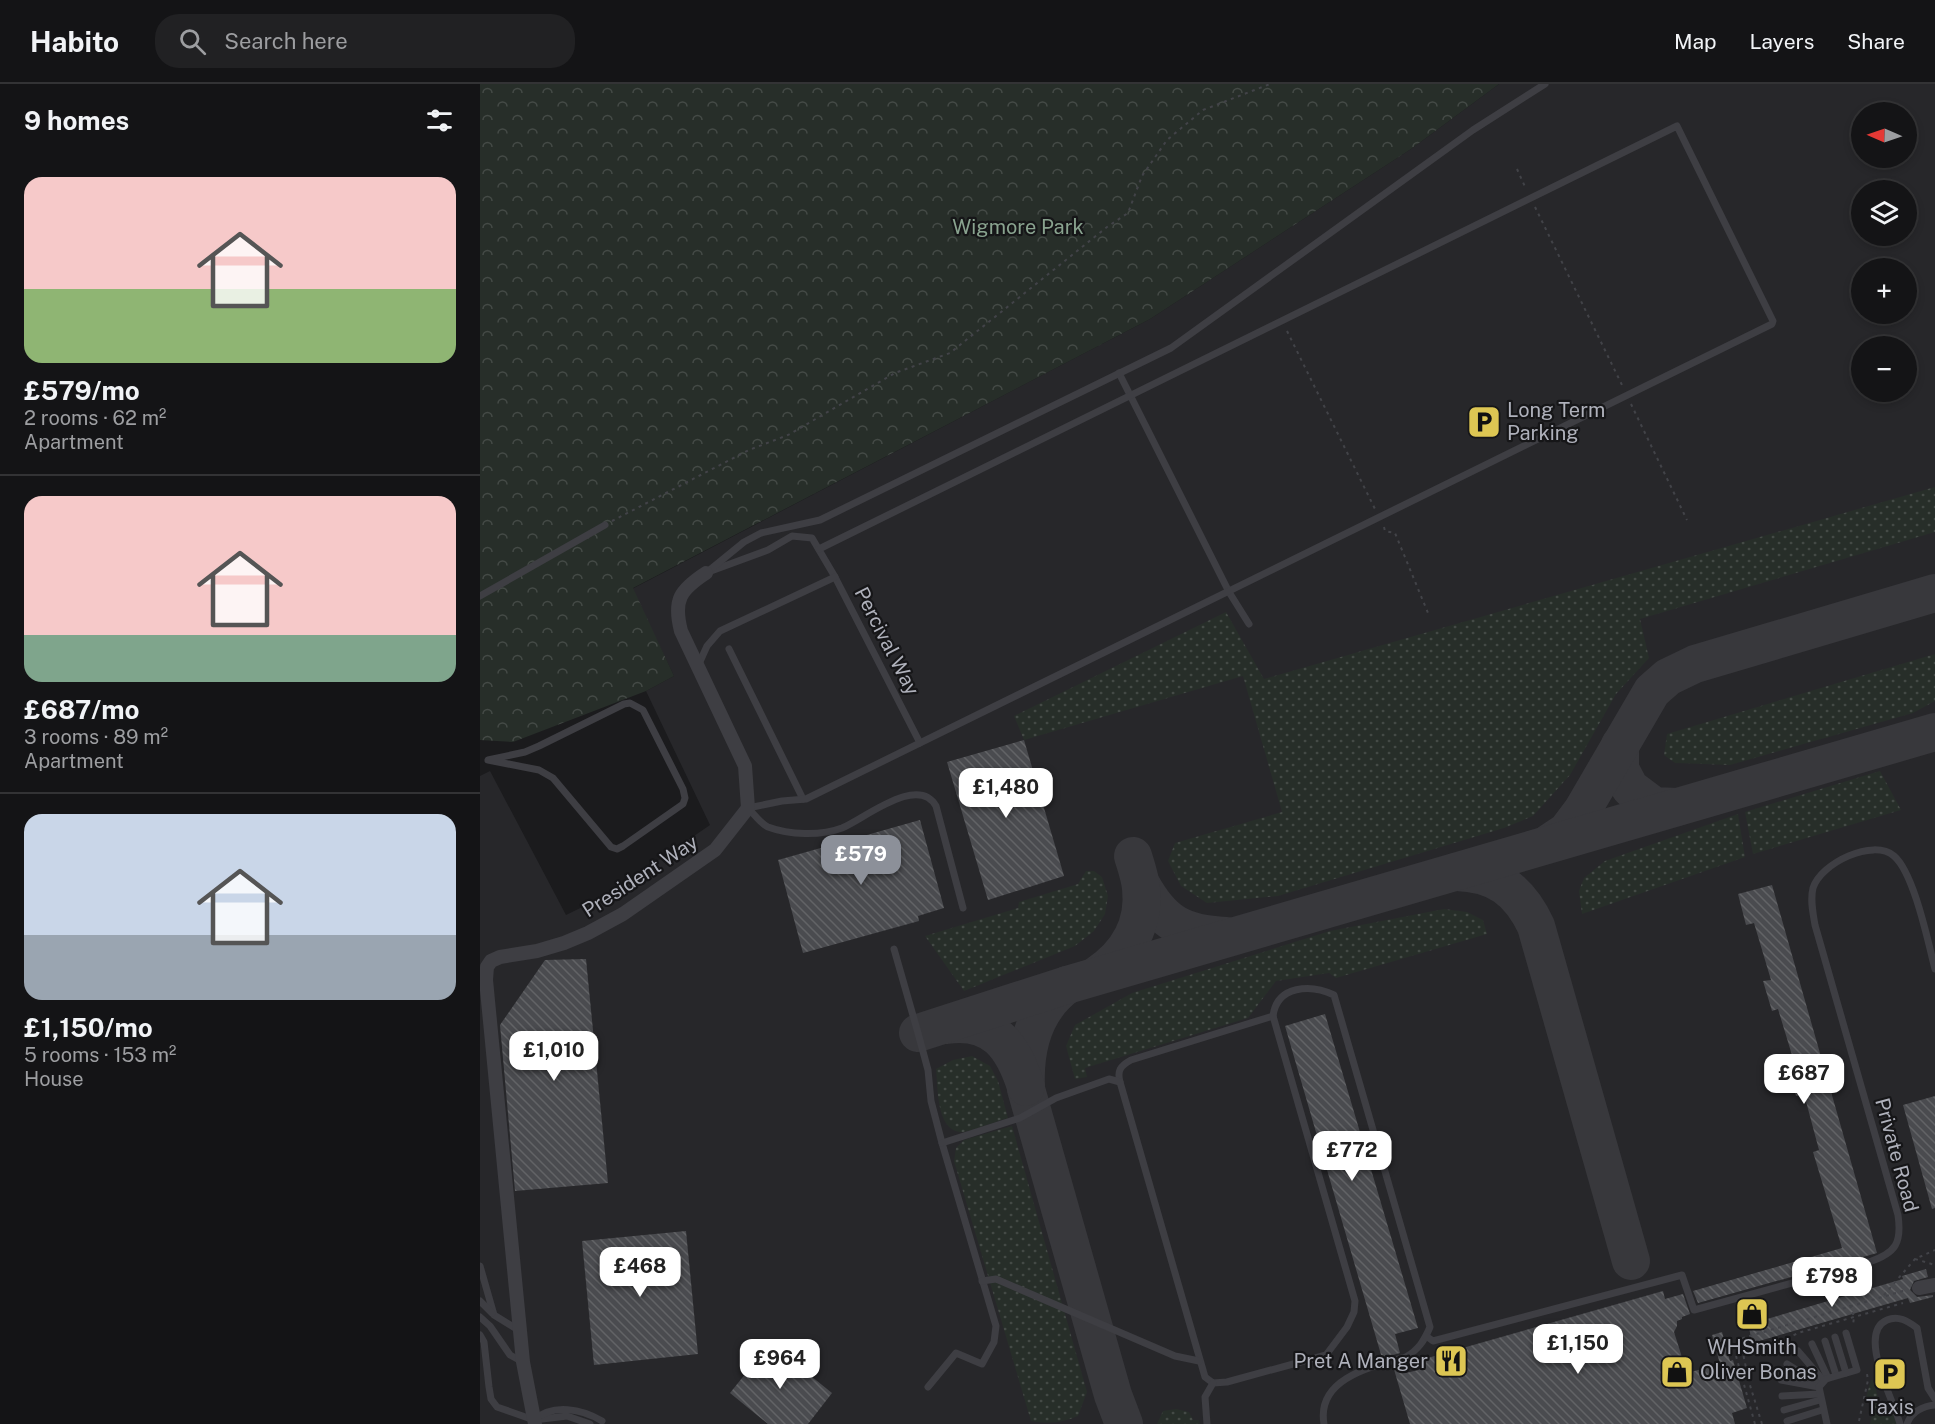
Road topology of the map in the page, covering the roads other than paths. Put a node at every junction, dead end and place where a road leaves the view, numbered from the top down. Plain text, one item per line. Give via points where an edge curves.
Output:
1 (1545, 84) edge
2 (1119, 373) junction
3 (1131, 395) junction
4 (604, 525) road end
5 (819, 549) junction
6 (706, 573) junction
7 (835, 577) junction
8 (1229, 592) junction
9 (480, 596) edge
10 (1250, 624) dead end
11 (729, 649) dead end
12 (698, 666) junction
13 (920, 743) junction
14 (488, 760) junction
15 (480, 762) edge
16 (803, 799) junction
17 (748, 808) junction
18 (963, 908) dead end
19 (894, 949) dead end
20 (484, 966) edge
21 (1935, 969) edge
22 (1273, 1016) junction
23 (1120, 1082) junction
24 (942, 1143) junction
25 (480, 1266) edge
26 (982, 1281) junction
27 (1935, 1285) edge
28 (1919, 1288) road end
29 (480, 1301) edge
30 (494, 1315) junction
31 (480, 1317) edge
32 (520, 1332) junction
33 (1846, 1333) dead end
34 (480, 1335) edge
35 (1426, 1336) junction
36 (1835, 1337) dead end
37 (1825, 1341) dead end
38 (1812, 1344) dead end
39 (1798, 1351) dead end
40 (1199, 1361) junction
41 (523, 1362) junction
42 (1787, 1364) dead end
43 (1846, 1373) junction
44 (1780, 1380) dead end
45 (1213, 1383) junction
46 (1824, 1386) junction
47 (928, 1387) dead end
48 (1782, 1396) dead end
49 (1935, 1400) edge
50 (1935, 1405) edge
51 (1784, 1410) dead end
52 (1822, 1410) junction
53 (1787, 1421) dead end
54 (535, 1422) edge
55 (1826, 1423) edge
56 (590, 1424) edge
57 (1207, 1424) edge
58 (1324, 1424) edge
59 (1816, 1424) edge
60 (1900, 1424) edge
61 (1907, 1424) edge

1 - 2 lane via 1473,130 1172,348
2 - 3 lane
2 - 6 lane via 820,520 761,533
3 - 5 lane
3 - 8 lane
3 - 8 lane via 1677,126 1772,324
4 - 9 lane
5 - 6 lane via 812,538 792,536 768,550
5 - 7 lane
6 - 12 street via 681,594 678,605 681,631
7 - 12 lane, Percival Way via 720,631 707,646
7 - 13 lane, Percival Way
8 - 10 lane
8 - 13 lane
11 - 16 lane
12 - 17 street via 745,766
13 - 16 lane
14 - 14 lane via 525,752 630,703 643,710 650,722 685,798 683,804 616,849 553,778 539,770
14 - 15 lane
16 - 17 lane
17 - 18 lane via 767,826 822,832 842,828 903,797 932,798
17 - 20 street, President Way via 715,850 623,914 564,943 500,957
19 - 24 lane via 928,1070
20 - 32 street, President Way
21 - 35 lane, Private Road via 1909,880 1895,856 1882,849 1866,850 1846,857 1822,873 1813,889 1815,925 1898,1215 1899,1234 1888,1255 1694,1310 1682,1275 1433,1341
22 - 23 lane via 1131,1060 1122,1065
22 - 35 lane via 1279,999 1290,992 1308,987 1334,995 1430,1327
22 - 45 lane via 1355,1301 1354,1312 1347,1328 1326,1354 1257,1376
23 - 24 lane via 1109,1079 1056,1098 1020,1118
23 - 40 lane
24 - 26 lane
25 - 30 lane
26 - 40 lane via 996,1279 1175,1356
26 - 47 lane via 996,1326 994,1342 982,1364 956,1353
27 - 28 street
29 - 30 lane
30 - 32 lane
31 - 41 lane via 510,1355
32 - 41 street, President Way
33 - 43 lane via 1857,1370
34 - 54 lane via 491,1399 497,1407
35 - 58 lane via 1424,1343 1406,1357 1361,1371 1336,1386 1326,1402
36 - 43 lane
37 - 46 lane
38 - 46 lane
39 - 46 lane
40 - 45 lane via 1203,1374
41 - 54 street, President Way
42 - 46 lane
43 - 46 lane
44 - 46 lane
45 - 57 lane via 1205,1397
46 - 48 lane
46 - 51 lane
46 - 52 lane
49 - 60 lane via 1928,1388 1917,1328 1902,1319 1884,1321 1875,1333 1875,1344 1888,1396
50 - 61 lane via 1916,1411
52 - 53 lane
52 - 55 lane
54 - 56 lane via 567,1416
54 - 56 lane via 543,1412 568,1410 589,1413 602,1421
55 - 59 lane

